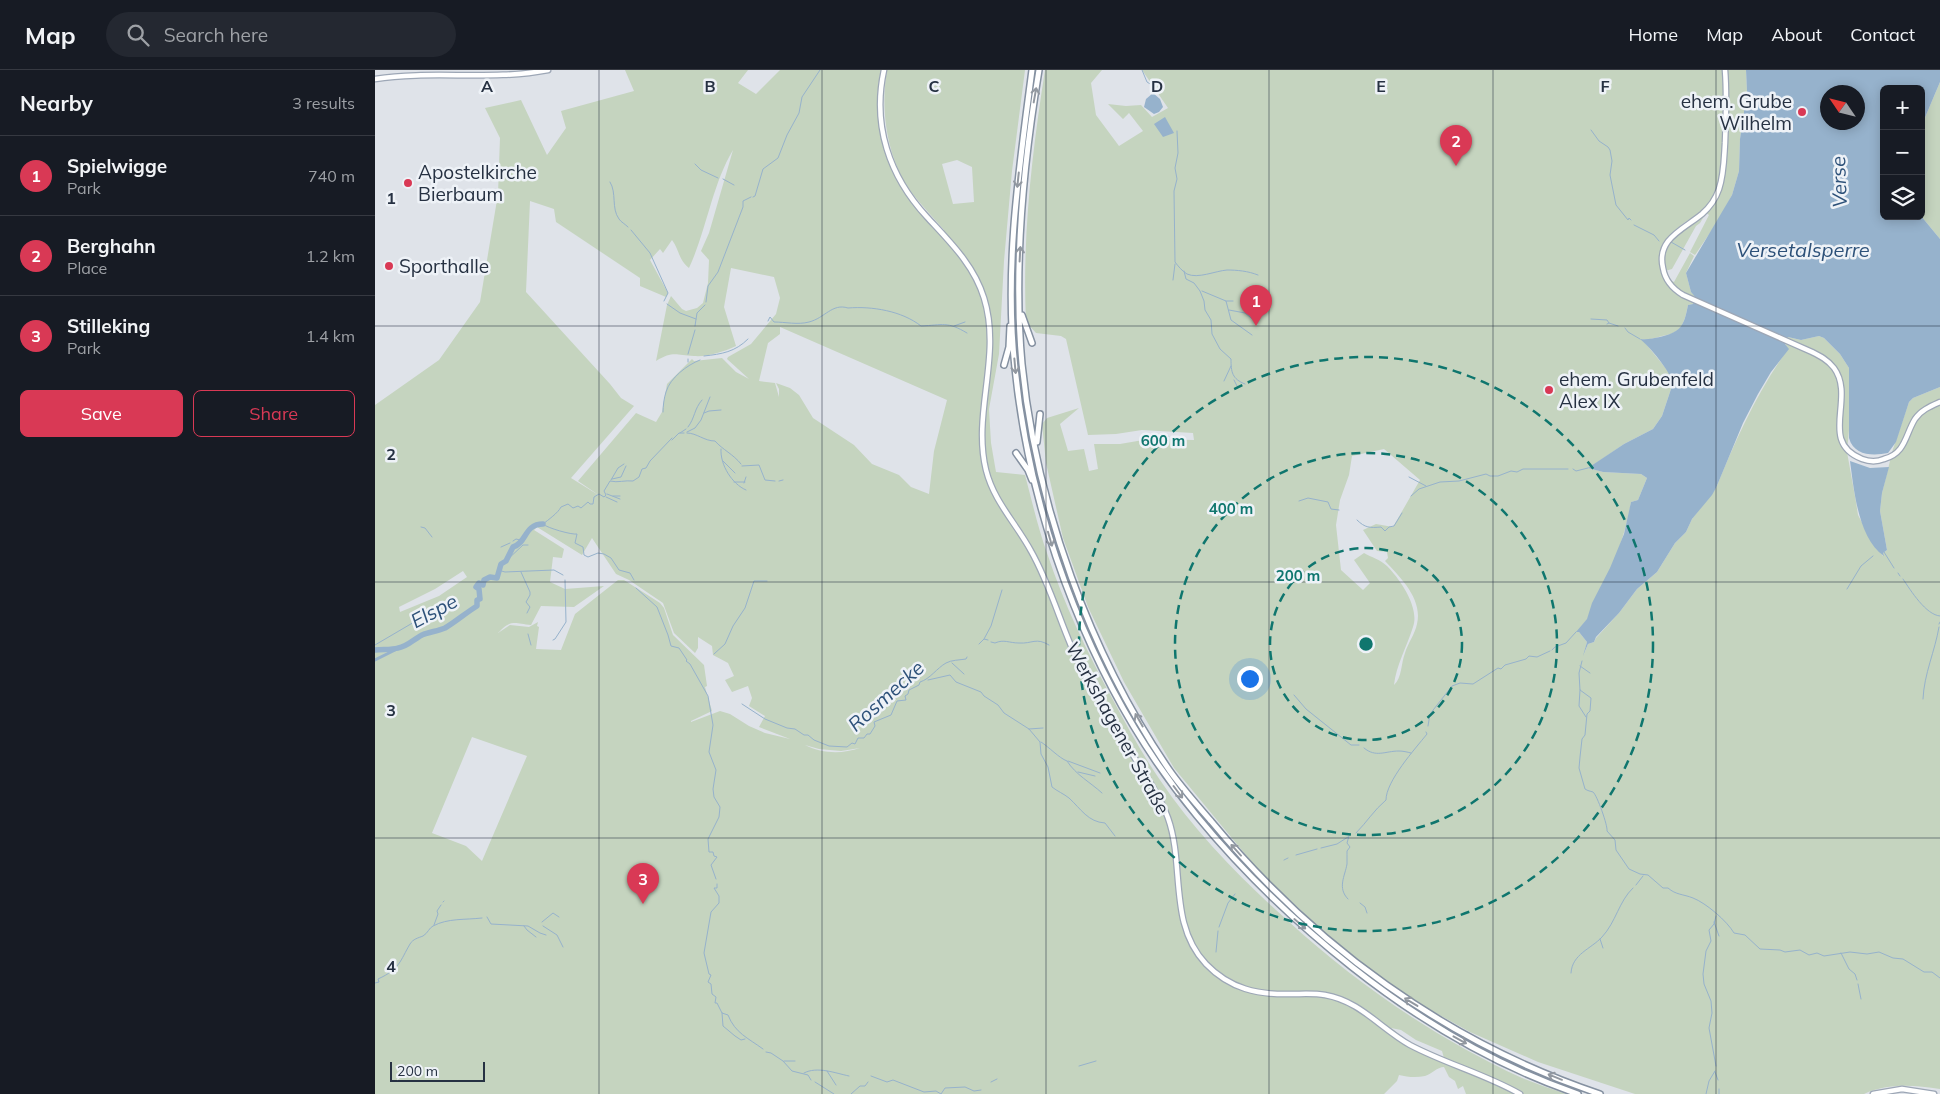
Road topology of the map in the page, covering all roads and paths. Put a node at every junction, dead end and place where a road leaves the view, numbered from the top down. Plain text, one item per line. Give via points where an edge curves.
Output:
1 (548, 70) edge
2 (884, 70) edge
3 (1031, 70) edge
4 (1039, 70) edge
5 (1725, 70) edge
6 (375, 80) edge
7 (1019, 303) junction
8 (1012, 318) junction
9 (1032, 343) dead end
10 (1004, 365) dead end
11 (1940, 402) edge
12 (1040, 414) dead end
13 (1016, 454) dead end
14 (1038, 462) junction
15 (1037, 492) junction
16 (1520, 1094) edge
17 (1578, 1094) edge
18 (1600, 1094) edge
19 (1873, 1094) edge
20 (1934, 1094) edge

1 - 6 main road via 498,74 410,74
2 - 16 main road, Werkshagener Straße via 880,120 891,164 911,198 962,255 985,299 991,346 981,432 989,483 1032,553 1082,670 1163,807 1173,834 1183,920 1195,949 1213,970 1236,986 1259,993 1317,994 1341,999 1367,1012 1409,1044
3 -> 8 highway via 1014,215
7 -> 4 highway via 1022,208 1029,130
5 - 11 main road via 1724,161 1719,189 1703,213 1667,242 1662,257 1670,284 1680,294 1787,340 1829,362 1837,373 1842,399 1840,437 1845,447 1863,459 1875,462 1899,452 1915,419
7 - 9 highway
7 - 14 highway via 1022,366
8 - 10 highway
8 -> 15 highway via 1020,404
12 - 14 highway
13 - 15 highway via 1028,470
18 -> 14 highway via 1485,1046 1396,993 1290,907 1247,864 1171,772 1101,651 1062,550
15 -> 17 highway via 1052,546 1104,672 1167,777 1225,849 1288,913 1393,999 1484,1053
19 - 20 main road via 1902,1089

